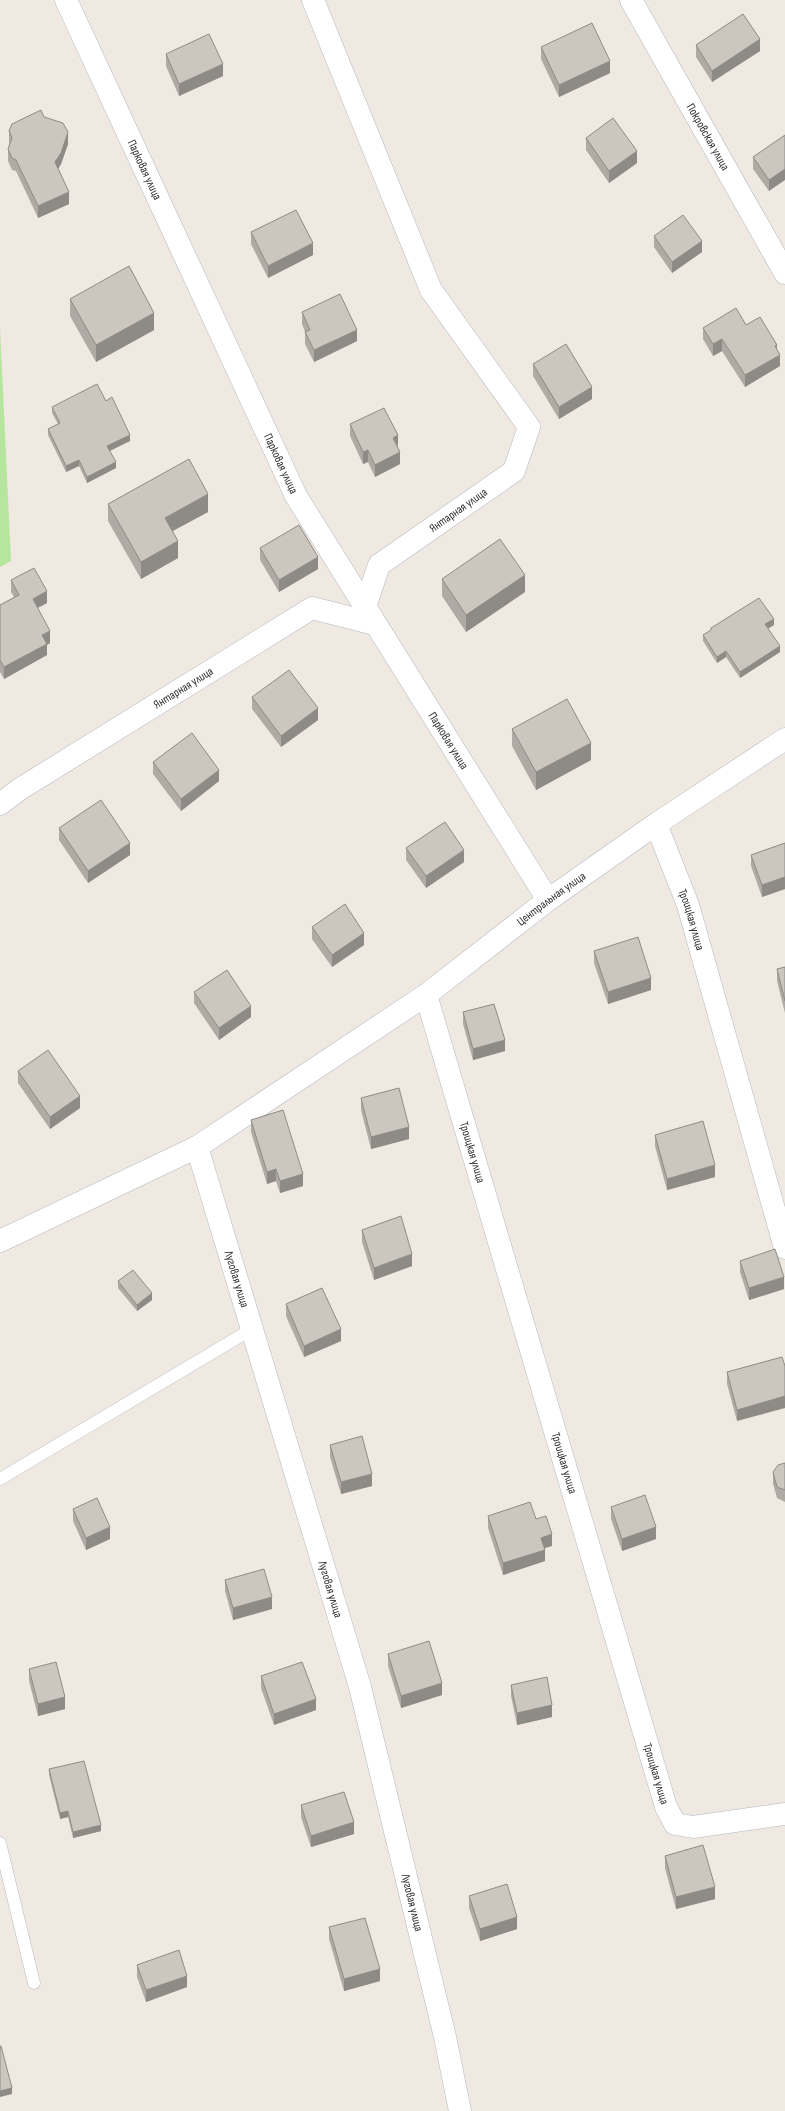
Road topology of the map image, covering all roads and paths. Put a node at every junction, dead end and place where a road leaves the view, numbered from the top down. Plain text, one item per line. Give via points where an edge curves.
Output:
1 (66, 0) edge
2 (312, 0) edge
3 (631, 0) edge
4 (785, 273) edge
5 (370, 615) junction
6 (785, 739) edge
7 (0, 804) edge
8 (656, 824) junction
9 (548, 900) junction
10 (426, 995) junction
11 (197, 1147) junction
12 (0, 1241) edge
13 (785, 1248) edge
14 (252, 1328) junction
15 (0, 1480) edge
16 (785, 1814) edge
17 (0, 1842) edge
18 (34, 1983) dead end
19 (460, 2111) edge

1 - 5 street, Парковая улица via 296,496
2 - 5 street, Янтарная улица via 431,290 528,427 514,471 379,565
3 - 4 street, Покровская улица
5 - 7 street, Янтарная улица via 312,608 20,789
5 - 9 street, Парковая улица
6 - 8 street, Центральная улица
8 - 9 street, Центральная улица
8 - 13 street, Троицкая улица via 688,905
9 - 10 street, Центральная улица
10 - 11 street, Центральная улица
10 - 16 street, Троицкая улица via 666,1808 676,1824 693,1827
11 - 12 street, Центральная улица
11 - 14 street, Луговая улица
14 - 15 lane
14 - 19 street, Луговая улица via 360,1687 445,2037
17 - 18 lane

